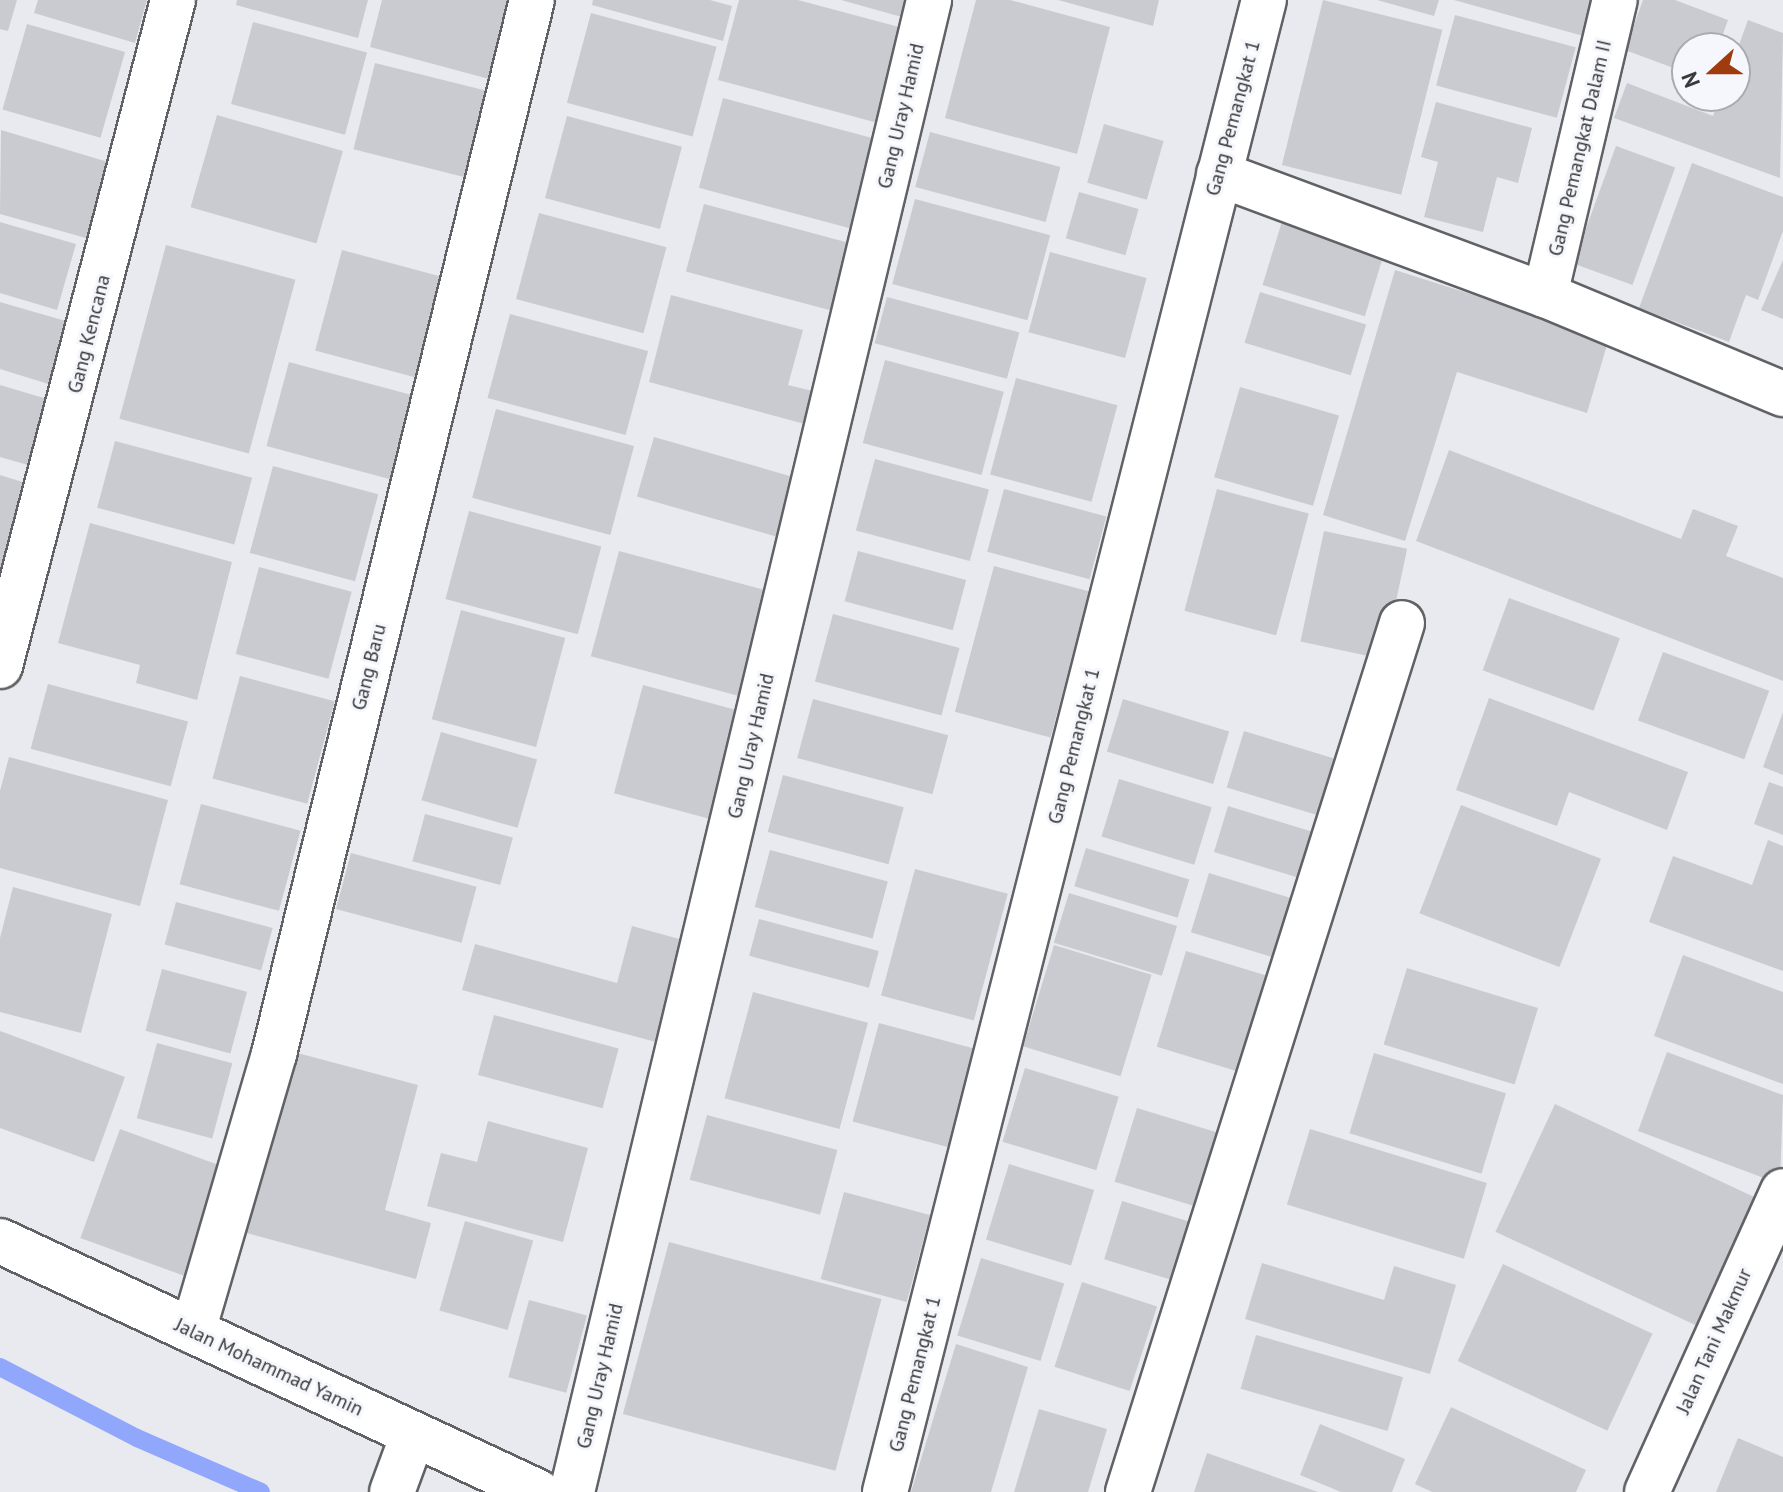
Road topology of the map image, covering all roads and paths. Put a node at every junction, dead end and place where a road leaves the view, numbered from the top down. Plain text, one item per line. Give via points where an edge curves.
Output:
1 (173, 0) edge
2 (532, 0) edge
3 (929, 0) edge
4 (1264, 0) edge
5 (1615, 0) edge
6 (1219, 174) junction
7 (1545, 295) junction
8 (1783, 394) edge
9 (1402, 623) dead end
10 (0, 666) edge
11 (1783, 1191) edge
12 (0, 1241) edge
13 (193, 1331) junction
14 (412, 1438) junction
15 (392, 1492) edge
16 (538, 1492) edge
17 (572, 1492) edge
18 (885, 1492) edge
19 (1128, 1492) edge
20 (1647, 1492) edge

1 - 10 street, Gang Kencana
2 - 13 street, Gang Baru via 274,1054
3 - 17 street, Gang Uray Hamid
4 - 6 street, Gang Pemangkat 1
5 - 7 street, Gang Pemangkat Dalam II
6 - 7 street
6 - 18 street, Gang Pemangkat 1
7 - 8 street
9 - 19 street
11 - 20 street, Jalan Tani Makmur
12 - 13 street, Jalan Mohammad Yamin
13 - 14 street, Jalan Mohammad Yamin
14 - 15 street
14 - 16 street, Jalan Mohammad Yamin

